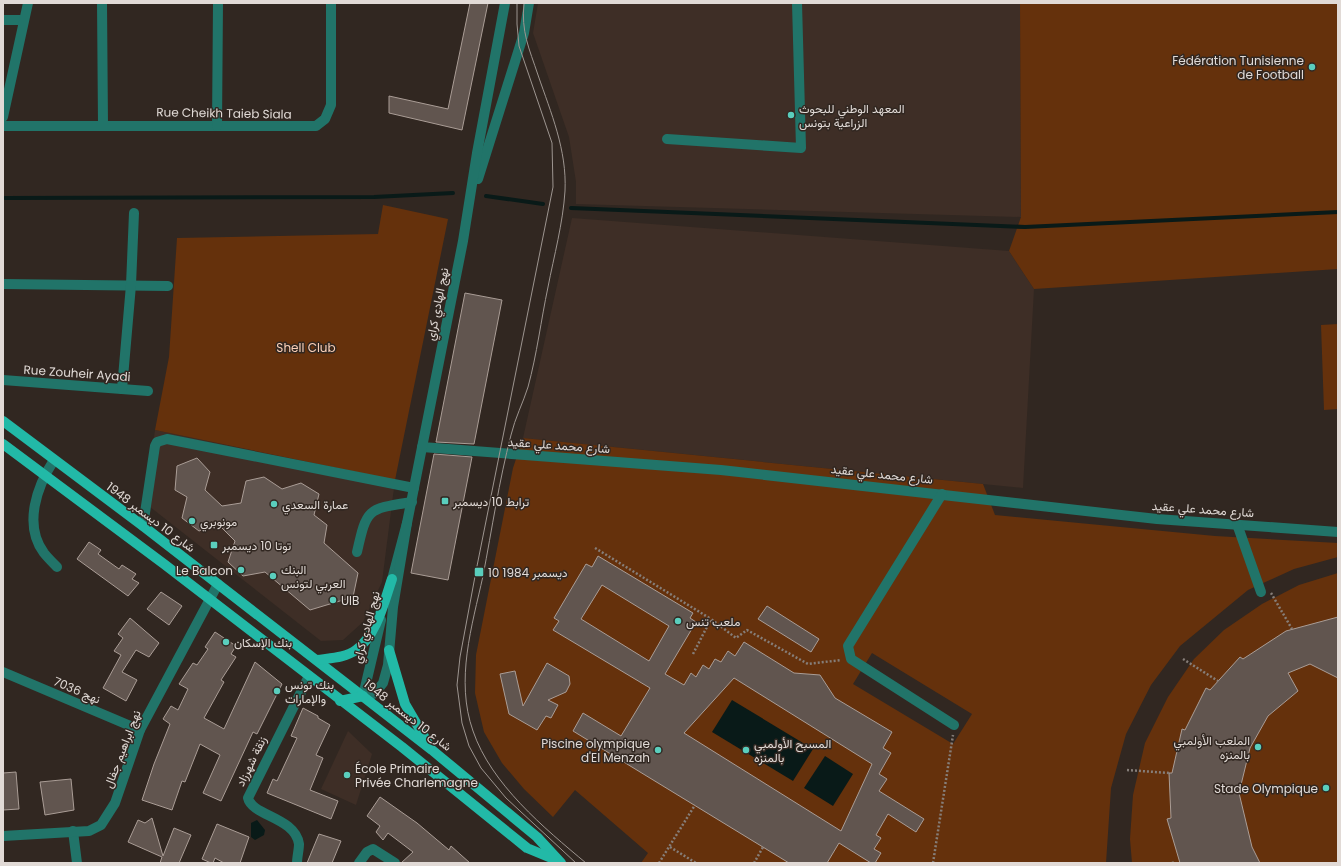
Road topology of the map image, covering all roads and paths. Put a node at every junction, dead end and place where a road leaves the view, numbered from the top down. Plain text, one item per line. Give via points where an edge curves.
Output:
1 (28, 3) edge
2 (102, 3) edge
3 (218, 3) edge
4 (331, 3) edge
5 (505, 3) edge
6 (529, 3) edge
7 (797, 3) edge
8 (3, 20) edge
9 (23, 20) junction
10 (3, 117) edge
11 (103, 125) junction
12 (3, 126) edge
13 (217, 126) junction
14 (667, 139) dead end
15 (469, 208) junction
16 (134, 213) dead end
17 (3, 284) edge
18 (131, 285) junction
19 (168, 286) dead end
20 (3, 380) edge
21 (122, 389) junction
22 (148, 391) dead end
23 (3, 420) edge
24 (3, 444) edge
25 (422, 447) junction
26 (54, 460) junction
27 (45, 475) junction
28 (414, 488) junction
29 (942, 494) junction
30 (412, 502) junction
31 (407, 523) junction
32 (1237, 524) junction
33 (143, 526) junction
34 (1338, 532) edge
35 (595, 548) dead end
36 (357, 552) dead end
37 (57, 567) dead end
38 (392, 579) junction
39 (218, 584) junction
40 (1265, 591) joint
41 (209, 600) junction
42 (711, 619) junction
43 (1292, 629) dead end
44 (389, 650) junction
45 (693, 654) dead end
46 (851, 659) junction
47 (1183, 659) dead end
48 (317, 660) junction
49 (3, 672) edge
50 (309, 676) junction
51 (1218, 681) dead end
52 (363, 696) junction
53 (340, 701) junction
54 (359, 715) junction
55 (954, 725) joint
56 (140, 730) junction
57 (432, 750) junction
58 (1127, 770) dead end
59 (1169, 773) dead end
60 (696, 805) dead end
61 (73, 831) junction
62 (3, 836) edge
63 (670, 846) junction
64 (764, 848) dead end
65 (560, 862) edge
66 (77, 863) edge
67 (297, 863) edge
68 (359, 863) edge
69 (395, 863) edge
70 (659, 863) edge
71 (696, 863) edge
72 (754, 863) edge
73 (933, 863) edge

1 - 9 street
2 - 11 street
3 - 13 street
4 - 13 street, Rue Cheikh Taieb Siala via 331,105 325,119 312,127
5 - 15 street, نهج الهادي كراي
6 - 15 street, نهج الهادي كراي via 524,33
7 - 14 street via 801,148
8 - 9 street
9 - 10 street
11 - 12 street, Rue Cheikh Taieb Siala
11 - 13 street, Rue Cheikh Taieb Siala
15 - 25 street, نهج الهادي كراي
16 - 18 street
17 - 18 street
18 - 19 street
18 - 21 street
20 - 21 street, Rue Zouheir Ayadi
21 - 22 street, Rue Zouheir Ayadi
23 - 26 main road, شارع 10 ديسمبر 1948
24 - 27 main road, شارع 10 ديسمبر 1948
25 - 28 street, نهج الهادي كراي
25 - 29 street, شارع محمد علي عقيد via 721,470
26 - 27 street
26 - 33 main road, شارع 10 ديسمبر 1948
27 - 37 street via 34,506 33,522 37,539
27 - 41 main road, شارع 10 ديسمبر 1948
28 - 30 street, نهج الهادي كراي
28 - 33 street via 167,439 157,442 155,446
29 - 32 street, شارع محمد علي عقيد via 1157,519
29 - 46 street via 848,646
30 - 31 street, نهج الهادي كراي
30 - 36 street via 381,507 369,514 363,526
31 - 38 street, نهج الهادي كراي
31 - 44 street, نهج الهادي كراي via 393,607
32 - 34 street, شارع محمد علي عقيد
32 - 40 street
33 - 39 main road, شارع 10 ديسمبر 1948
35 - 42 path
38 - 48 main road via 368,638 356,650 345,655
38 - 52 street, نهج الهادي كراي
39 - 41 street, نهج ابراهيم جفال
39 - 48 main road, شارع 10 ديسمبر 1948
40 - 43 path
41 - 50 main road, شارع 10 ديسمبر 1948
41 - 56 street, نهج ابراهيم جفال
42 - 45 path
42 - 46 path via 736,638 747,630 808,664
44 - 52 street, نهج الهادي كراي via 383,683 373,694
44 - 57 main road via 405,704
46 - 55 street
47 - 51 path
48 - 52 main road, شارع 10 ديسمبر 1948
49 - 56 street, نهج 7036
50 - 53 main road, شارع 10 ديسمبر 1948
50 - 67 street, زنقة شهرزاد via 248,798 252,806 290,828 299,843
52 - 53 main road
52 - 54 main road
52 - 57 main road, شارع 10 ديسمبر 1948
53 - 54 main road, شارع 10 ديسمبر 1948
54 - 65 main road, شارع 10 ديسمبر 1948 via 527,848
55 - 73 path
56 - 61 street, نهج ابراهيم جفال via 116,803 101,825 89,831
57 - 65 main road, شارع 10 ديسمبر 1948 via 537,837
58 - 59 path
60 - 63 path
61 - 62 street, نهج ابراهيم جفال
61 - 66 street
63 - 70 path
63 - 71 path
64 - 72 path
68 - 69 street via 367,852 373,849

